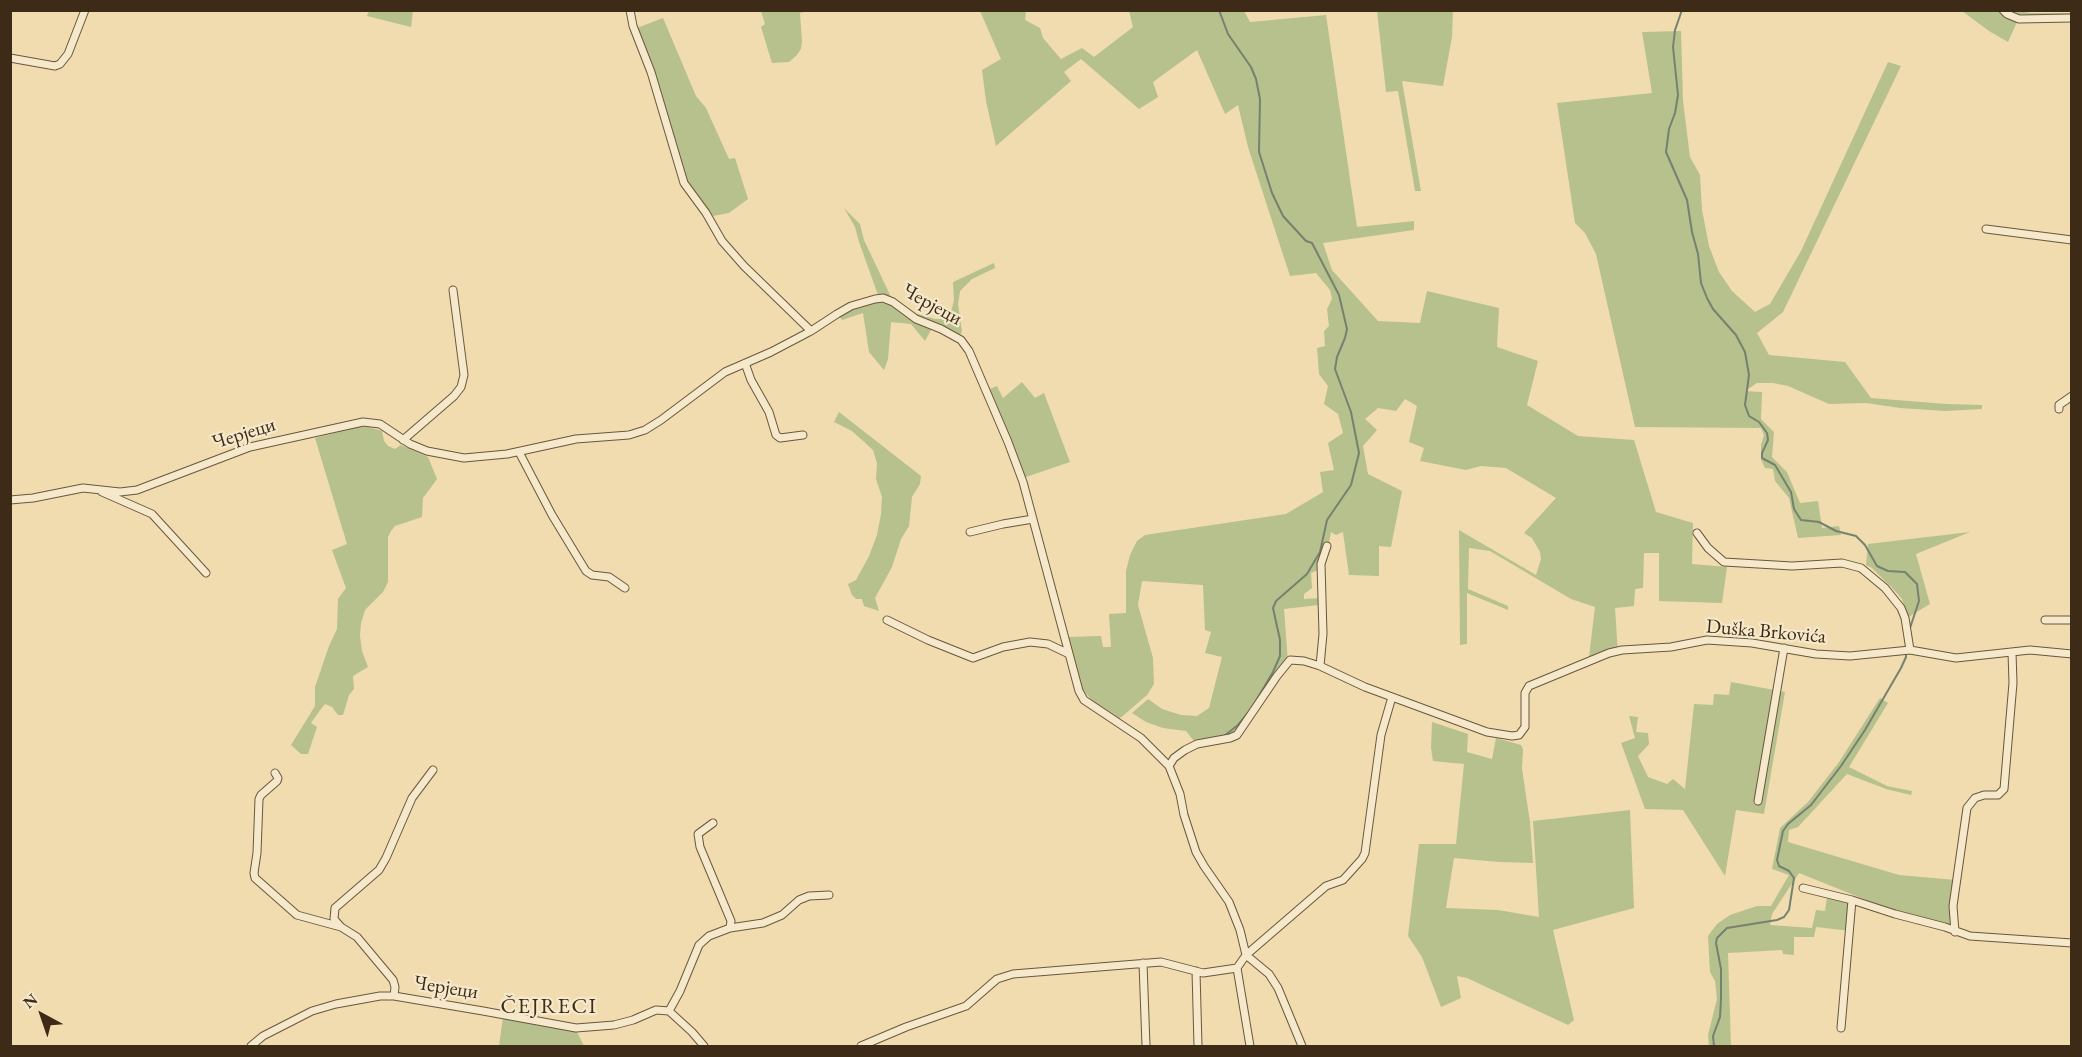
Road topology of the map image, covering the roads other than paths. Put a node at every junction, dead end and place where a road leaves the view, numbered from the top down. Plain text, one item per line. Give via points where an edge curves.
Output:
1 (85, 10) edge
2 (630, 10) edge
3 (2003, 10) edge
4 (2072, 18) edge
5 (10, 58) edge
6 (1986, 229) dead end
7 (2072, 240) edge
8 (453, 290) dead end
9 (811, 331) junction
10 (745, 363) junction
11 (2072, 396) edge
12 (2059, 409) dead end
13 (803, 435) dead end
14 (403, 440) junction
15 (519, 452) junction
16 (94, 488) junction
17 (10, 500) edge
18 (1033, 519) junction
19 (970, 532) dead end
20 (1697, 533) dead end
21 (1327, 546) dead end
22 (206, 573) dead end
23 (624, 588) dead end
24 (887, 620) dead end
25 (2045, 620) dead end
26 (2072, 620) edge
27 (1784, 648) junction
28 (1910, 650) junction
29 (2012, 652) junction
30 (1069, 654) junction
31 (2072, 654) edge
32 (1320, 666) junction
33 (1392, 697) junction
34 (1169, 766) junction
35 (432, 770) dead end
36 (275, 773) dead end
37 (1758, 801) dead end
38 (712, 823) dead end
39 (1803, 888) dead end
40 (829, 895) dead end
41 (1852, 900) junction
42 (341, 927) junction
43 (730, 928) junction
44 (1955, 932) junction
45 (2072, 943) edge
46 (1246, 955) junction
47 (1143, 963) junction
48 (1237, 968) junction
49 (1196, 971) junction
50 (394, 996) junction
51 (669, 1011) junction
52 (1841, 1028) dead end
53 (251, 1047) edge
54 (704, 1047) edge
55 (861, 1047) edge
56 (1146, 1047) edge
57 (1198, 1047) edge
58 (1250, 1047) edge
59 (1302, 1047) edge

1 - 5 street via 68,54 60,64
2 - 9 street via 684,183 744,266
3 - 4 street via 2019,19
6 - 7 street
8 - 14 street via 464,375 461,387
9 - 10 street, Черјеци
9 - 18 street, Черјеци via 851,306 883,298 961,340 1008,442
10 - 13 street via 776,435
10 - 15 street, Черјеци via 725,372 645,430 623,436 576,439
11 - 12 street
14 - 15 street, Черјеци via 433,453 455,457
14 - 16 street, Черјеци via 380,424 355,423 250,447 137,490
15 - 23 street via 586,571 609,577
16 - 17 street, Черјеци
16 - 22 street via 152,514
18 - 19 street
18 - 30 street, Черјеци
20 - 28 street via 1724,562 1792,566 1842,563 1862,568 1901,608
21 - 32 street via 1321,564
24 - 30 street via 973,658 1030,642 1048,644
25 - 26 street
27 - 28 street, Duška Brkovića via 1850,656
27 - 33 street, Duška Brkovića via 1707,640 1609,653 1526,688 1525,727 1516,736 1487,732
27 - 37 street
28 - 29 street, Duška Brkovića via 1956,658
29 - 31 street, Duška Brkovića
29 - 44 street via 2004,788 1998,795 1975,798 1967,808 1953,906
30 - 34 street, Черјеци via 1084,700 1146,742
32 - 33 street, Duška Brkovića
32 - 34 street, Duška Brkovića via 1290,660 1237,735 1197,744 1174,758
33 - 46 street via 1381,735 1362,859 1343,880 1326,886
34 - 46 street via 1196,852 1229,902
35 - 42 street via 412,798 379,870 335,908 334,920
36 - 42 street, Черјеци via 278,778 259,799 255,878 297,915
38 - 43 street via 698,834 700,847 731,921
39 - 41 street
40 - 43 street via 809,896 763,923
41 - 44 street
41 - 52 street
42 - 50 street, Черјеци via 357,938 387,971 395,987
43 - 51 street via 709,936 699,945
44 - 45 street
46 - 48 street
46 - 59 street via 1269,974 1278,988
47 - 49 street via 1161,962
47 - 55 street via 1013,974 997,979 966,1006
47 - 56 street
48 - 49 street
48 - 58 street
49 - 57 street
50 - 51 street, Черјеци via 576,1028 614,1026 656,1010
50 - 53 street, Черјеци via 359,999 312,1011
51 - 54 street

